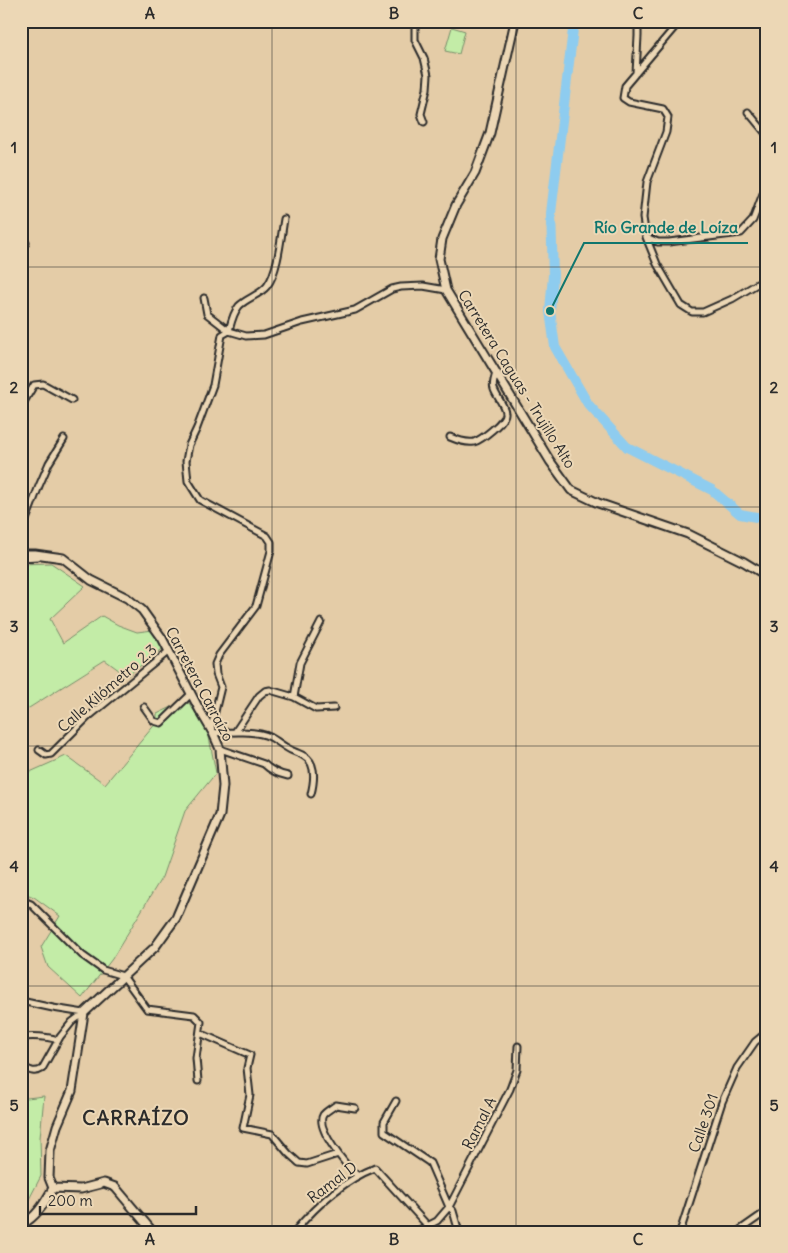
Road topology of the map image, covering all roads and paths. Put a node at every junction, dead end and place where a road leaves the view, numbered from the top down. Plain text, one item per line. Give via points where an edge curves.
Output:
1 (416, 21) edge
2 (515, 21) edge
3 (638, 21) edge
4 (680, 21) edge
5 (636, 73) junction
6 (748, 112) dead end
7 (424, 122) dead end
8 (767, 136) edge
9 (767, 187) edge
10 (284, 219) dead end
11 (646, 237) junction
12 (767, 278) edge
13 (446, 290) junction
14 (204, 298) dead end
15 (229, 331) junction
16 (496, 373) junction
17 (72, 400) dead end
18 (21, 407) edge
19 (450, 437) dead end
20 (64, 439) dead end
21 (21, 533) edge
22 (21, 554) edge
23 (49, 556) junction
24 (21, 558) edge
25 (767, 576) edge
26 (321, 622) dead end
27 (169, 651) junction
28 (191, 694) junction
29 (294, 697) junction
30 (144, 707) dead end
31 (334, 708) dead end
32 (212, 731) junction
33 (235, 732) junction
34 (220, 749) junction
35 (39, 750) dead end
36 (288, 776) dead end
37 (312, 792) dead end
38 (21, 900) edge
39 (123, 976) junction
40 (21, 1002) edge
41 (84, 1013) junction
42 (767, 1032) edge
43 (200, 1033) junction
44 (21, 1037) edge
45 (58, 1040) junction
46 (518, 1046) dead end
47 (21, 1066) edge
48 (198, 1081) dead end
49 (396, 1101) dead end
50 (355, 1108) dead end
51 (338, 1154) junction
52 (357, 1175) junction
53 (53, 1188) junction
54 (449, 1207) junction
55 (767, 1211) edge
56 (21, 1225) edge
57 (428, 1226) junction
58 (153, 1232) edge
59 (294, 1232) edge
60 (415, 1232) edge
61 (459, 1232) edge
62 (680, 1232) edge
63 (737, 1232) edge

1 - 7 street via 415,40 428,75 421,114
2 - 13 street, Carretera Caguas - Trujillo Alto via 490,133 475,173 456,205 442,239 440,259
3 - 5 street
4 - 5 street
5 - 11 street via 625,86 623,98 663,109 668,117 666,132 647,182 643,218
6 - 8 street
9 - 11 street via 753,220 741,233 669,242
10 - 15 street via 272,277 267,286 240,306
11 - 12 street via 657,264 681,305 692,312 703,312 732,299
13 - 15 street via 401,287 355,310 264,335 246,336
13 - 16 street, Carretera Caguas - Trujillo Alto
14 - 15 street via 207,314
15 - 32 street via 222,335 213,386 189,445 186,461 188,481 200,500 267,536 271,551 256,606 215,664 221,687
16 - 19 street via 494,392 506,413 503,420 476,441
16 - 25 street, Carretera Caguas - Trujillo Alto via 570,490 688,534
17 - 18 street via 43,384 34,385
20 - 21 street via 49,463
22 - 23 street, Carretera Carraízo
23 - 24 street
23 - 27 street, Carretera Carraízo via 63,558 91,580 127,598 142,610
26 - 29 street via 300,663
27 - 28 street, Carretera Carraízo
27 - 35 street, Calle Kilómetro 2.3 via 87,718 51,754 46,755
28 - 30 street via 161,723 154,721
28 - 32 street, Carretera Carraízo
29 - 31 street via 316,709
29 - 33 street via 264,691
32 - 33 street
32 - 34 street, Carretera Carraízo
33 - 37 street via 270,737 303,755 314,774
34 - 36 street
34 - 39 street, Carretera Carraízo via 224,786 220,815 176,918 155,947
38 - 39 street via 31,904 82,956 103,970
39 - 41 street, Carretera Carraízo
39 - 43 street via 147,1009 194,1015 201,1022
40 - 41 street
41 - 45 street
41 - 53 street via 72,1091 50,1151 49,1178
42 - 62 street, Calle 301 via 755,1042 738,1068 722,1102
43 - 48 street via 196,1058
43 - 51 street via 250,1055 247,1068 250,1096 244,1128 272,1134 299,1163 307,1164
44 - 45 street
45 - 47 street via 42,1069 37,1072
46 - 54 street, Ramal A via 517,1070 510,1089
49 - 54 street via 384,1122 384,1132 430,1163
50 - 51 street via 336,1106 324,1113 321,1120
51 - 52 street
52 - 57 street, Ramal D via 375,1168
52 - 59 street, Ramal D
53 - 56 street via 35,1215
53 - 58 street via 81,1190 104,1183 115,1187
54 - 57 street, Ramal A
54 - 61 street
55 - 63 street
57 - 60 street, Ramal A

